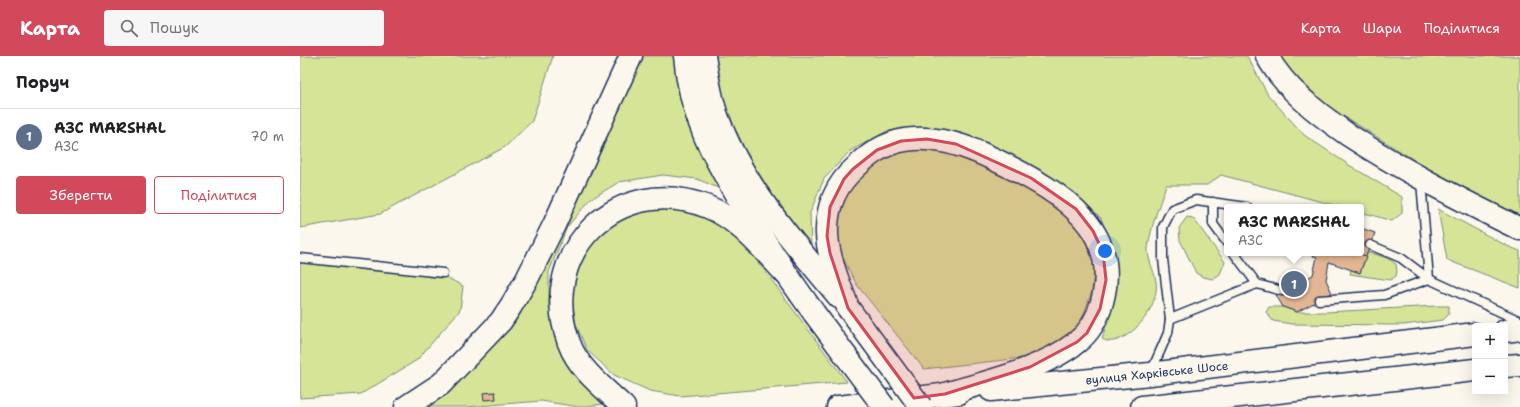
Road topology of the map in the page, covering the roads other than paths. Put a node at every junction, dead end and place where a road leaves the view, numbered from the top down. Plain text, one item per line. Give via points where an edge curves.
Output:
1 (631, 56) edge
2 (685, 56) edge
3 (704, 56) edge
4 (1267, 56) edge
5 (1421, 178) junction
6 (1213, 202) junction
7 (1227, 204) edge
8 (1520, 229) edge
9 (1224, 239) edge
10 (1370, 245) dead end
11 (1236, 256) edge
12 (300, 258) edge
13 (443, 273) dead end
14 (786, 274) junction
15 (1430, 279) junction
16 (1257, 284) junction
17 (1282, 291) dead end
18 (1320, 300) dead end
19 (848, 308) junction
20 (1170, 319) junction
21 (1520, 321) edge
22 (1520, 329) edge
23 (1508, 331) edge
24 (1472, 334) edge
25 (1520, 364) edge
26 (1508, 366) edge
27 (1472, 370) edge
28 (1150, 374) junction
29 (945, 394) junction
30 (1196, 404) edge
31 (406, 407) edge
32 (624, 407) edge
33 (838, 407) edge
34 (884, 407) edge
35 (921, 407) edge
36 (1142, 407) edge

1 - 31 highway via 551,231 511,306 501,321 441,384
2 - 14 highway via 695,111 706,142 732,190
3 - 19 highway via 716,112 741,170 778,224
4 - 5 highway via 1294,91 1321,116
5 - 8 highway
5 - 15 lane
6 - 7 lane
6 - 9 lane via 1213,224
6 - 20 lane via 1196,200 1172,209 1163,227 1163,259
10 - 15 lane via 1401,258
11 - 16 lane
12 - 13 lane
14 - 32 highway via 742,229 721,214 697,203 668,199 641,201 615,211 595,225 577,246 565,271 563,321 579,362
14 - 34 highway, bridge
15 - 18 lane via 1384,295
15 - 21 lane
16 - 17 lane
16 - 20 lane
19 - 29 highway via 834,269 828,242 827,220 836,192 844,179 865,158 882,148 914,139 941,140 956,144 1031,178 1066,200 1086,219 1099,241 1106,265 1106,280 1096,320 1077,342 1051,358 1009,375
19 - 35 highway, bridge
20 - 28 lane via 1168,333
22 - 23 highway
24 - 28 highway, вулиця Харківське Шосе
25 - 26 highway
27 - 30 highway
28 - 29 highway, вулиця Харківське Шосе
29 - 33 highway, вулиця Харківське Шосе
30 - 36 highway

